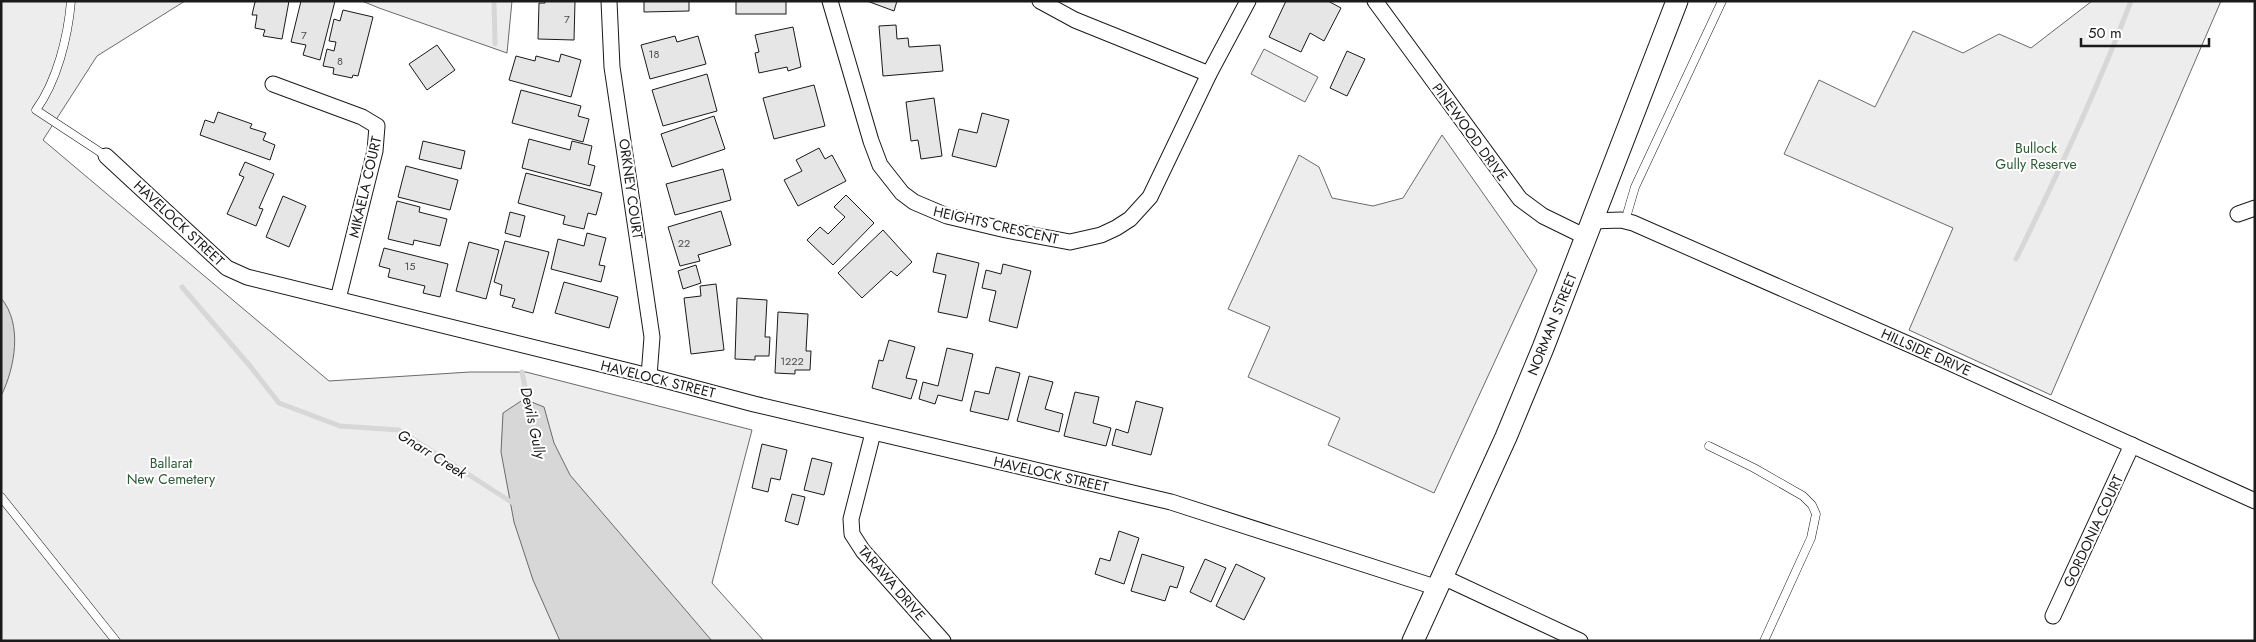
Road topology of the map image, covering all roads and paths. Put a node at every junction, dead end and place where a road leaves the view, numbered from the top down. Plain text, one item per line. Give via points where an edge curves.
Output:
1 (71, 1) edge
2 (609, 1) edge
3 (830, 1) edge
4 (1040, 1) edge
5 (1248, 1) edge
6 (1375, 1) edge
7 (1677, 1) edge
8 (1722, 1) edge
9 (1210, 74) junction
10 (273, 84) dead end
11 (106, 156) joint
12 (2255, 208) edge
13 (2238, 214) dead end
14 (1625, 221) junction
15 (1589, 229) junction
16 (338, 299) junction
17 (649, 376) junction
18 (873, 433) junction
19 (2132, 445) junction
20 (1709, 446) dead end
21 (1, 497) edge
22 (2255, 501) edge
23 (1440, 583) junction
24 (2053, 616) dead end
25 (116, 641) edge
26 (943, 641) edge
27 (1413, 641) edge
28 (1580, 641) edge
29 (1764, 641) edge

1 - 11 lane, HAVELOCK STREET via 56,69 36,110
2 - 17 street, ORKNEY COURT via 612,67 652,337
3 - 9 street, HEIGHTS CRESCENT via 880,165 902,193 947,216 1056,240 1070,242 1101,235 1140,209 1158,181
4 - 9 street via 1075,20
5 - 9 street, HEIGHTS CRESCENT
6 - 15 street, PINEWOOD DRIVE via 1520,199 1543,216
7 - 15 street, NORMAN STREET
8 - 14 lane via 1635,187
10 - 16 street, MIKAELA COURT via 362,117 377,126 375,151
11 - 16 street, HAVELOCK STREET via 228,268 247,277
12 - 13 street
14 - 15 street, HILLSIDE DRIVE
14 - 19 street, HILLSIDE DRIVE
15 - 23 street, NORMAN STREET via 1510,428
16 - 17 street, HAVELOCK STREET
17 - 18 street, HAVELOCK STREET
18 - 23 street, HAVELOCK STREET via 1171,502
18 - 26 street, TARAWA DRIVE via 851,519 852,534 863,551
19 - 22 street, HILLSIDE DRIVE
19 - 24 street, GORDONIA COURT
20 - 29 lane via 1803,496 1816,514 1814,534
21 - 25 lane
23 - 27 street, NORMAN STREET
23 - 28 street, HAVELOCK STREET

